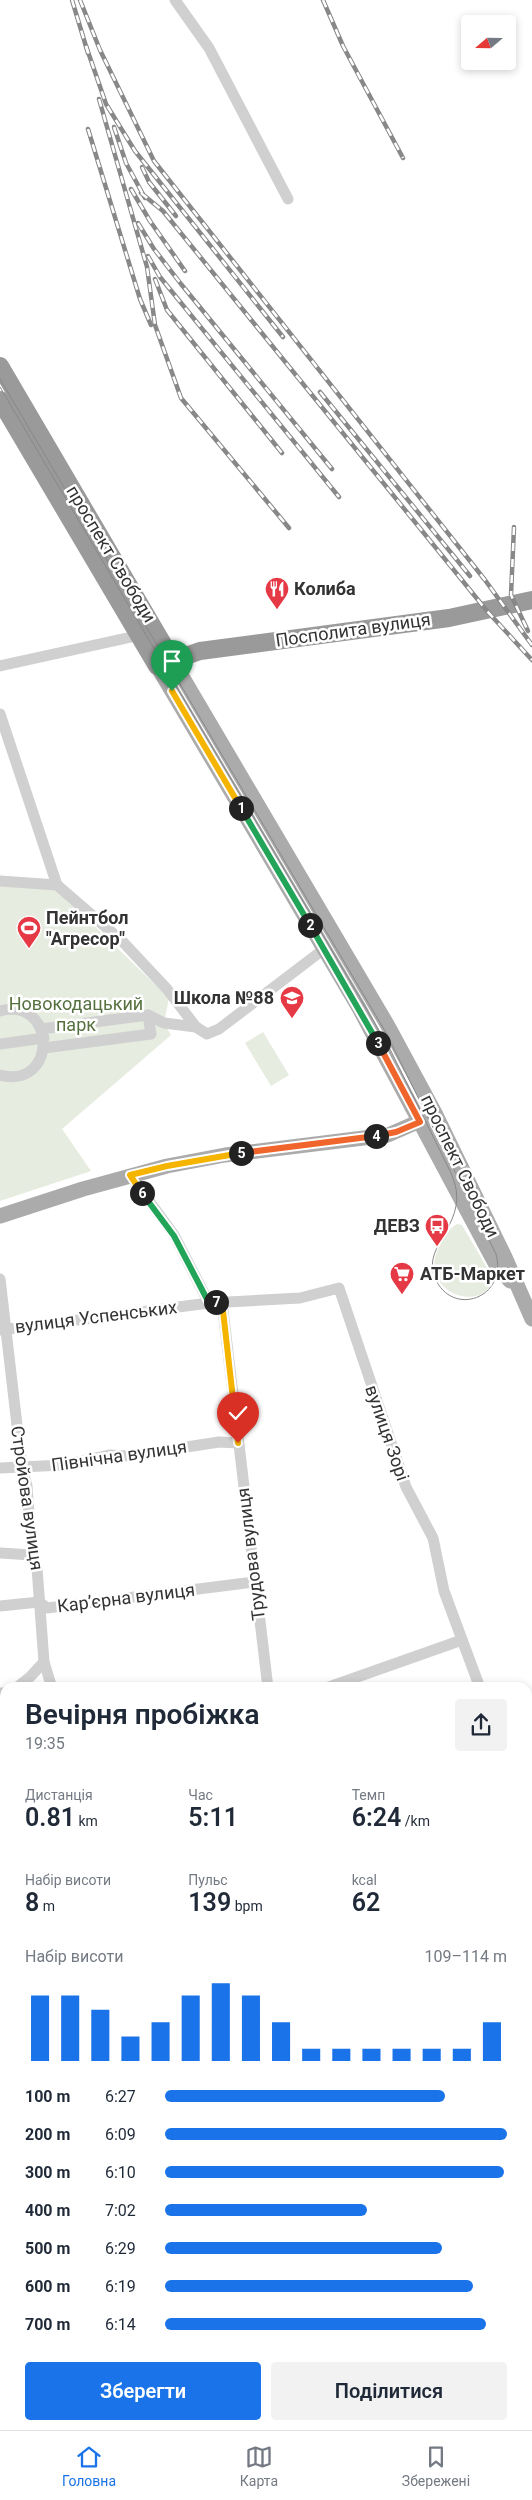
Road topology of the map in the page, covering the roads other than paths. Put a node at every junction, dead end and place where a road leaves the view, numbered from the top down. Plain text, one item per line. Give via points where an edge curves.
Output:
1 (175, 0) edge
2 (288, 199) dead end
3 (0, 366) edge
4 (7, 393) edge
5 (0, 400) edge
6 (532, 600) edge
7 (147, 633) junction
8 (165, 663) junction
9 (0, 666) edge
10 (0, 714) edge
11 (0, 881) edge
12 (57, 885) junction
13 (324, 949) junction
14 (0, 1011) edge
15 (148, 1015) junction
16 (119, 1019) junction
17 (164, 1023) junction
18 (196, 1027) junction
19 (151, 1034) junction
20 (122, 1038) junction
21 (43, 1039) junction
22 (0, 1044) edge
23 (0, 1074) edge
24 (435, 1114) junction
25 (420, 1122) junction
26 (130, 1175) junction
27 (0, 1216) edge
28 (0, 1279) edge
29 (522, 1295) junction
30 (222, 1302) junction
31 (209, 1303) junction
32 (532, 1319) edge
33 (3, 1329) edge
34 (238, 1443) junction
35 (0, 1468) edge
36 (22, 1468) junction
37 (0, 1553) edge
38 (32, 1555) junction
39 (254, 1582) junction
40 (39, 1602) junction
41 (0, 1606) edge
42 (462, 1640) junction
43 (44, 1662) junction
44 (24, 1682) edge
45 (50, 1682) edge
46 (267, 1682) edge
47 (343, 1682) edge
48 (478, 1682) edge

1 - 2 street via 209,48
3 - 4 highway, проспект Свободи
4 - 7 highway, проспект Свободи
5 - 7 highway, проспект Свободи
6 - 8 highway, Посполита вулиця via 449,618 200,652
7 - 8 highway, проспект Свободи
7 - 9 street
8 - 13 main road, проспект Свободи
8 - 24 main road, проспект Свободи via 381,1013
10 - 12 street
11 - 12 street
12 - 18 street via 123,942 167,989
13 - 18 street via 219,1029 207,1034
13 - 25 main road, проспект Свободи
14 - 21 street via 15,1009 31,1016
15 - 16 street
15 - 17 street
15 - 19 street
16 - 20 street
16 - 21 street
17 - 18 street
17 - 19 street
19 - 20 street
20 - 21 street
21 - 22 street
21 - 23 street via 38,1064 15,1076
24 - 25 main road
24 - 29 main road, проспект Свободи
25 - 26 main road via 388,1135 225,1155
25 - 29 main road, проспект Свободи via 495,1263
26 - 27 main road
26 - 31 street via 174,1236
28 - 33 street, Стройова вулиця
29 - 32 main road, проспект Свободи
30 - 31 street, вулиця Успенських
30 - 34 street, Трудова вулиця
30 - 42 street, вулиця Зорі via 300,1298 339,1288 406,1487 433,1538 444,1591
31 - 33 street, вулиця Успенських
33 - 36 street, Стройова вулиця
34 - 36 street, Північна вулиця via 219,1442
34 - 39 street, Трудова вулиця
35 - 36 street, Північна вулиця
36 - 38 street, Стройова вулиця via 28,1495
37 - 38 street
38 - 40 street, Стройова вулиця via 37,1568
39 - 40 street, Карʼєрна вулиця via 47,1608
39 - 46 street, Трудова вулиця
40 - 41 street, Карʼєрна вулиця
40 - 43 street, Стройова вулиця
42 - 47 street
42 - 48 street, вулиця Зорі
43 - 44 street
43 - 45 street, Стройова вулиця

